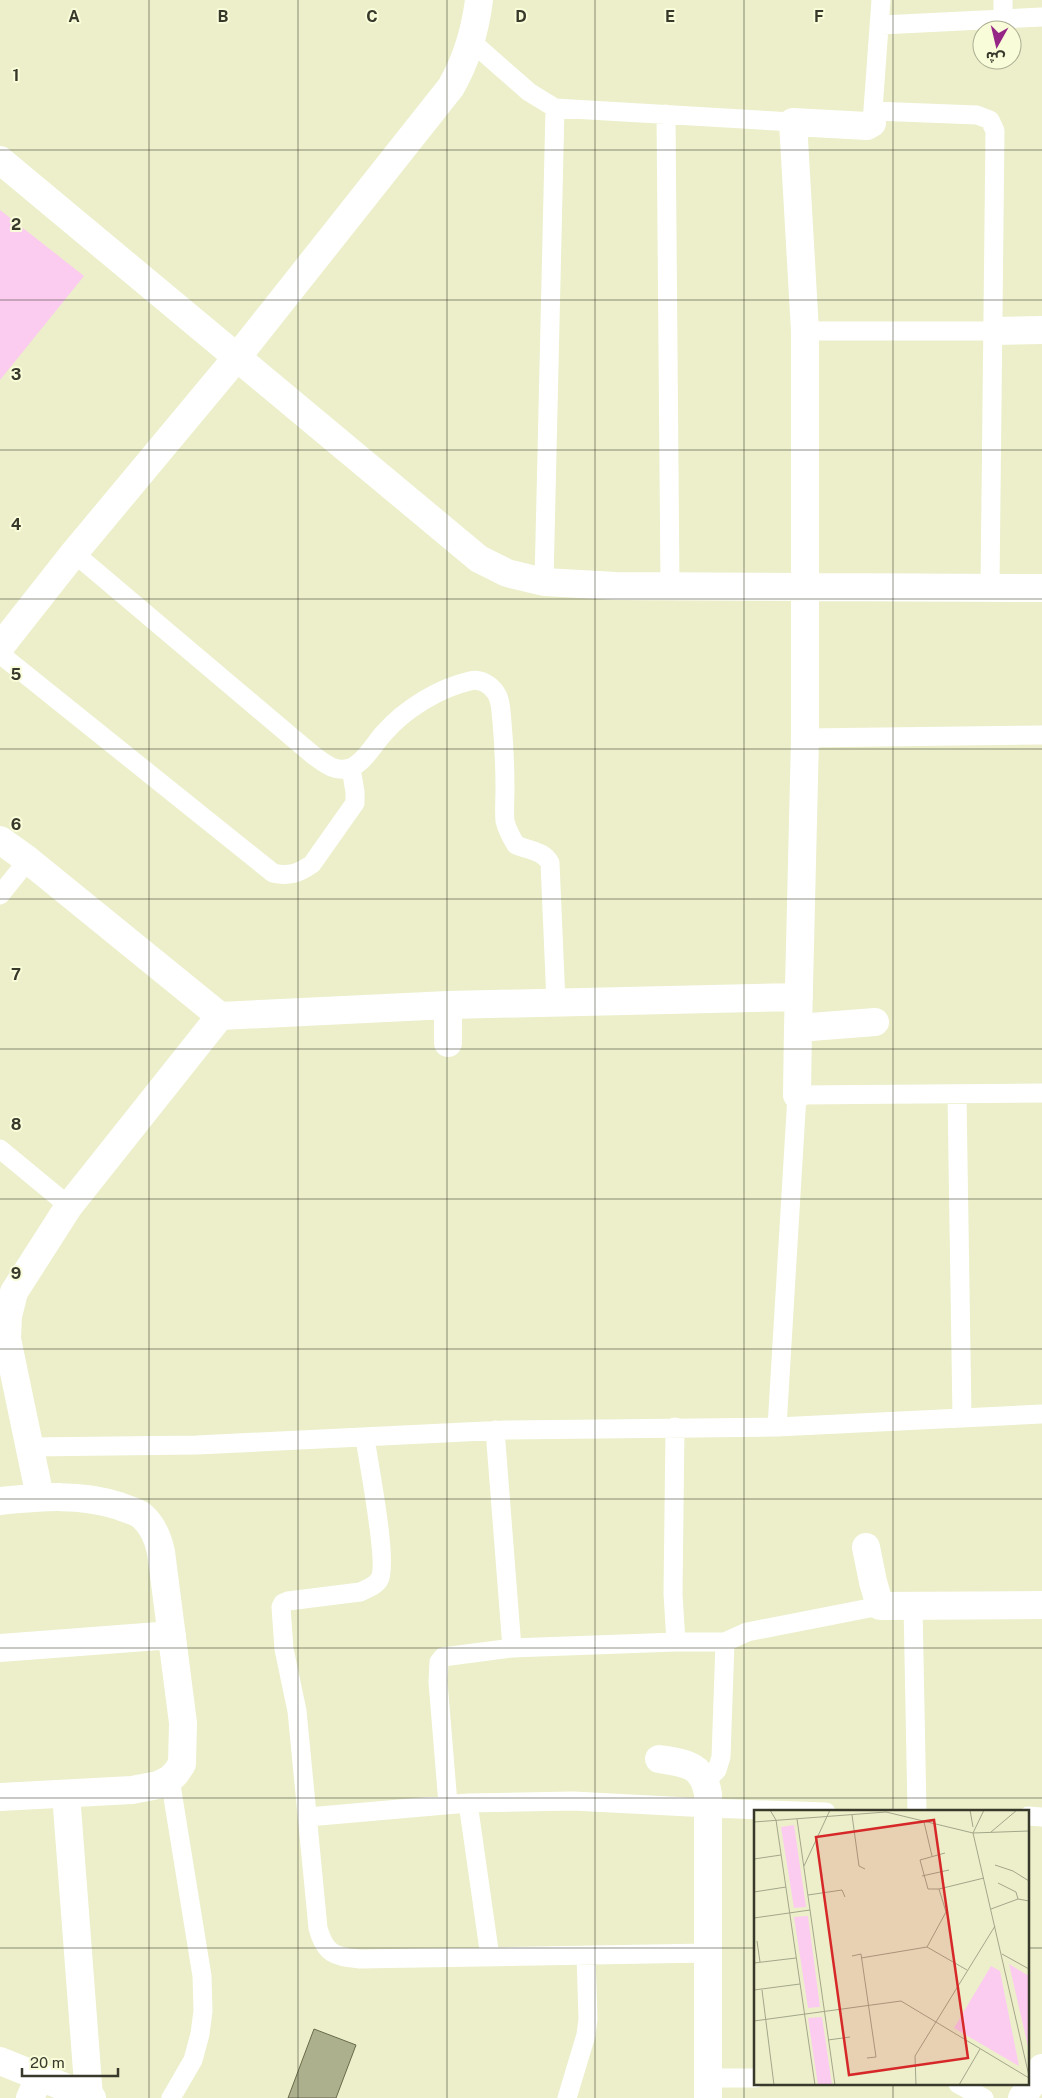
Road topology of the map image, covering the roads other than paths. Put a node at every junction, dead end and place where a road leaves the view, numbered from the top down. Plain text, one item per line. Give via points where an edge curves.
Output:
1 (479, 0) edge
2 (881, 0) edge
3 (1003, 0) edge
4 (1042, 17) edge
5 (1003, 20) joint
6 (972, 21) edge
7 (880, 25) junction
8 (472, 42) junction
9 (555, 108) junction
10 (666, 114) junction
11 (873, 117) junction
12 (793, 122) junction
13 (0, 160) edge
14 (994, 330) junction
15 (1042, 330) edge
16 (805, 331) junction
17 (238, 356) junction
18 (74, 553) junction
19 (544, 582) junction
20 (670, 586) junction
21 (804, 586) junction
22 (990, 587) junction
23 (1042, 588) edge
24 (0, 646) edge
25 (0, 654) edge
26 (1042, 735) edge
27 (805, 738) junction
28 (351, 768) junction
29 (0, 840) edge
30 (28, 860) junction
31 (0, 895) edge
32 (799, 997) junction
33 (556, 1002) junction
34 (448, 1005) junction
35 (220, 1016) junction
36 (875, 1022) dead end
37 (798, 1028) junction
38 (448, 1043) dead end
39 (1042, 1092) edge
40 (797, 1095) junction
41 (957, 1095) junction
42 (0, 1149) edge
43 (69, 1206) junction
44 (4, 1336) edge
45 (1042, 1414) edge
46 (962, 1417) junction
47 (777, 1427) junction
48 (675, 1428) junction
49 (495, 1430) junction
50 (365, 1438) junction
51 (30, 1448) junction
52 (40, 1497) junction
53 (0, 1501) edge
54 (866, 1547) dead end
55 (913, 1605) junction
56 (880, 1606) junction
57 (1042, 1606) edge
58 (172, 1635) junction
59 (676, 1642) junction
60 (726, 1642) junction
61 (0, 1648) edge
62 (512, 1648) junction
63 (659, 1759) dead end
64 (170, 1779) junction
65 (706, 1781) junction
66 (66, 1794) junction
67 (0, 1797) edge
68 (468, 1803) junction
69 (448, 1804) junction
70 (708, 1808) junction
71 (767, 1810) edge
72 (917, 1810) edge
73 (308, 1816) junction
74 (708, 1953) junction
75 (586, 1956) junction
76 (490, 1957) junction
77 (0, 2062) edge
78 (1042, 2068) edge
79 (754, 2078) edge
80 (962, 2086) edge
81 (35, 2087) edge
82 (708, 2088) edge
83 (90, 2097) edge
84 (172, 2098) edge
85 (567, 2098) edge
86 (984, 2098) edge
87 (1022, 2098) edge

1 - 8 street
2 - 7 lane
3 - 5 lane
4 - 5 lane
6 - 7 lane
7 - 11 lane
8 - 9 lane via 529,92
8 - 17 street via 451,87
9 - 10 lane
9 - 19 lane
10 - 12 lane
10 - 20 lane
11 - 12 street via 867,126
11 - 14 lane via 977,115 984,116 994,125
12 - 16 street
13 - 17 street
14 - 15 street
14 - 16 lane
14 - 22 lane
16 - 21 street
17 - 18 street
17 - 19 street via 479,559 507,573
18 - 24 street
18 - 28 lane via 313,755 333,769
19 - 20 street
20 - 21 street
21 - 22 street
21 - 27 street
22 - 23 street
25 - 28 lane via 273,873 291,875 312,864 355,803
26 - 27 lane
27 - 32 street
28 - 33 lane via 399,718 434,696 472,680 484,682 497,693 504,744 505,821 516,845 539,852 550,863
29 - 30 street
30 - 31 lane
30 - 35 street
32 - 33 street
32 - 37 street
33 - 34 street
34 - 35 street
34 - 38 street
35 - 43 street
36 - 37 street
37 - 40 street
39 - 41 lane
40 - 41 lane
40 - 47 lane
41 - 46 lane
42 - 43 lane
43 - 44 street via 14,1292
44 - 51 street
45 - 46 lane
46 - 47 lane
47 - 48 lane
48 - 49 lane
48 - 59 lane via 673,1594
49 - 50 lane
49 - 62 lane
50 - 51 lane
50 - 73 lane via 382,1551 380,1579 360,1592 288,1601 281,1607 284,1649 297,1711
51 - 52 street
52 - 53 street
52 - 58 street via 99,1500 140,1515 158,1537
54 - 56 street
55 - 56 street
55 - 57 street
55 - 72 lane
56 - 60 lane via 747,1632
58 - 61 street
58 - 64 street via 183,1723 183,1752 182,1764
59 - 60 lane
59 - 62 lane
60 - 65 lane via 721,1757 717,1770
62 - 69 lane via 449,1655 439,1662 438,1689
63 - 65 street via 684,1763 698,1770
64 - 66 street via 132,1790
64 - 84 lane via 202,1976 203,2011 197,2050
65 - 70 street
66 - 67 street
66 - 83 street
68 - 69 lane
68 - 70 lane via 573,1801
68 - 76 lane
69 - 73 lane
70 - 71 lane
70 - 74 street
73 - 76 lane via 318,1928 321,1941 330,1952 342,1958 360,1959
74 - 75 lane
74 - 82 street
75 - 76 lane
75 - 85 lane via 587,2028
77 - 81 street
78 - 87 street
79 - 82 lane
80 - 86 lane
81 - 83 street

